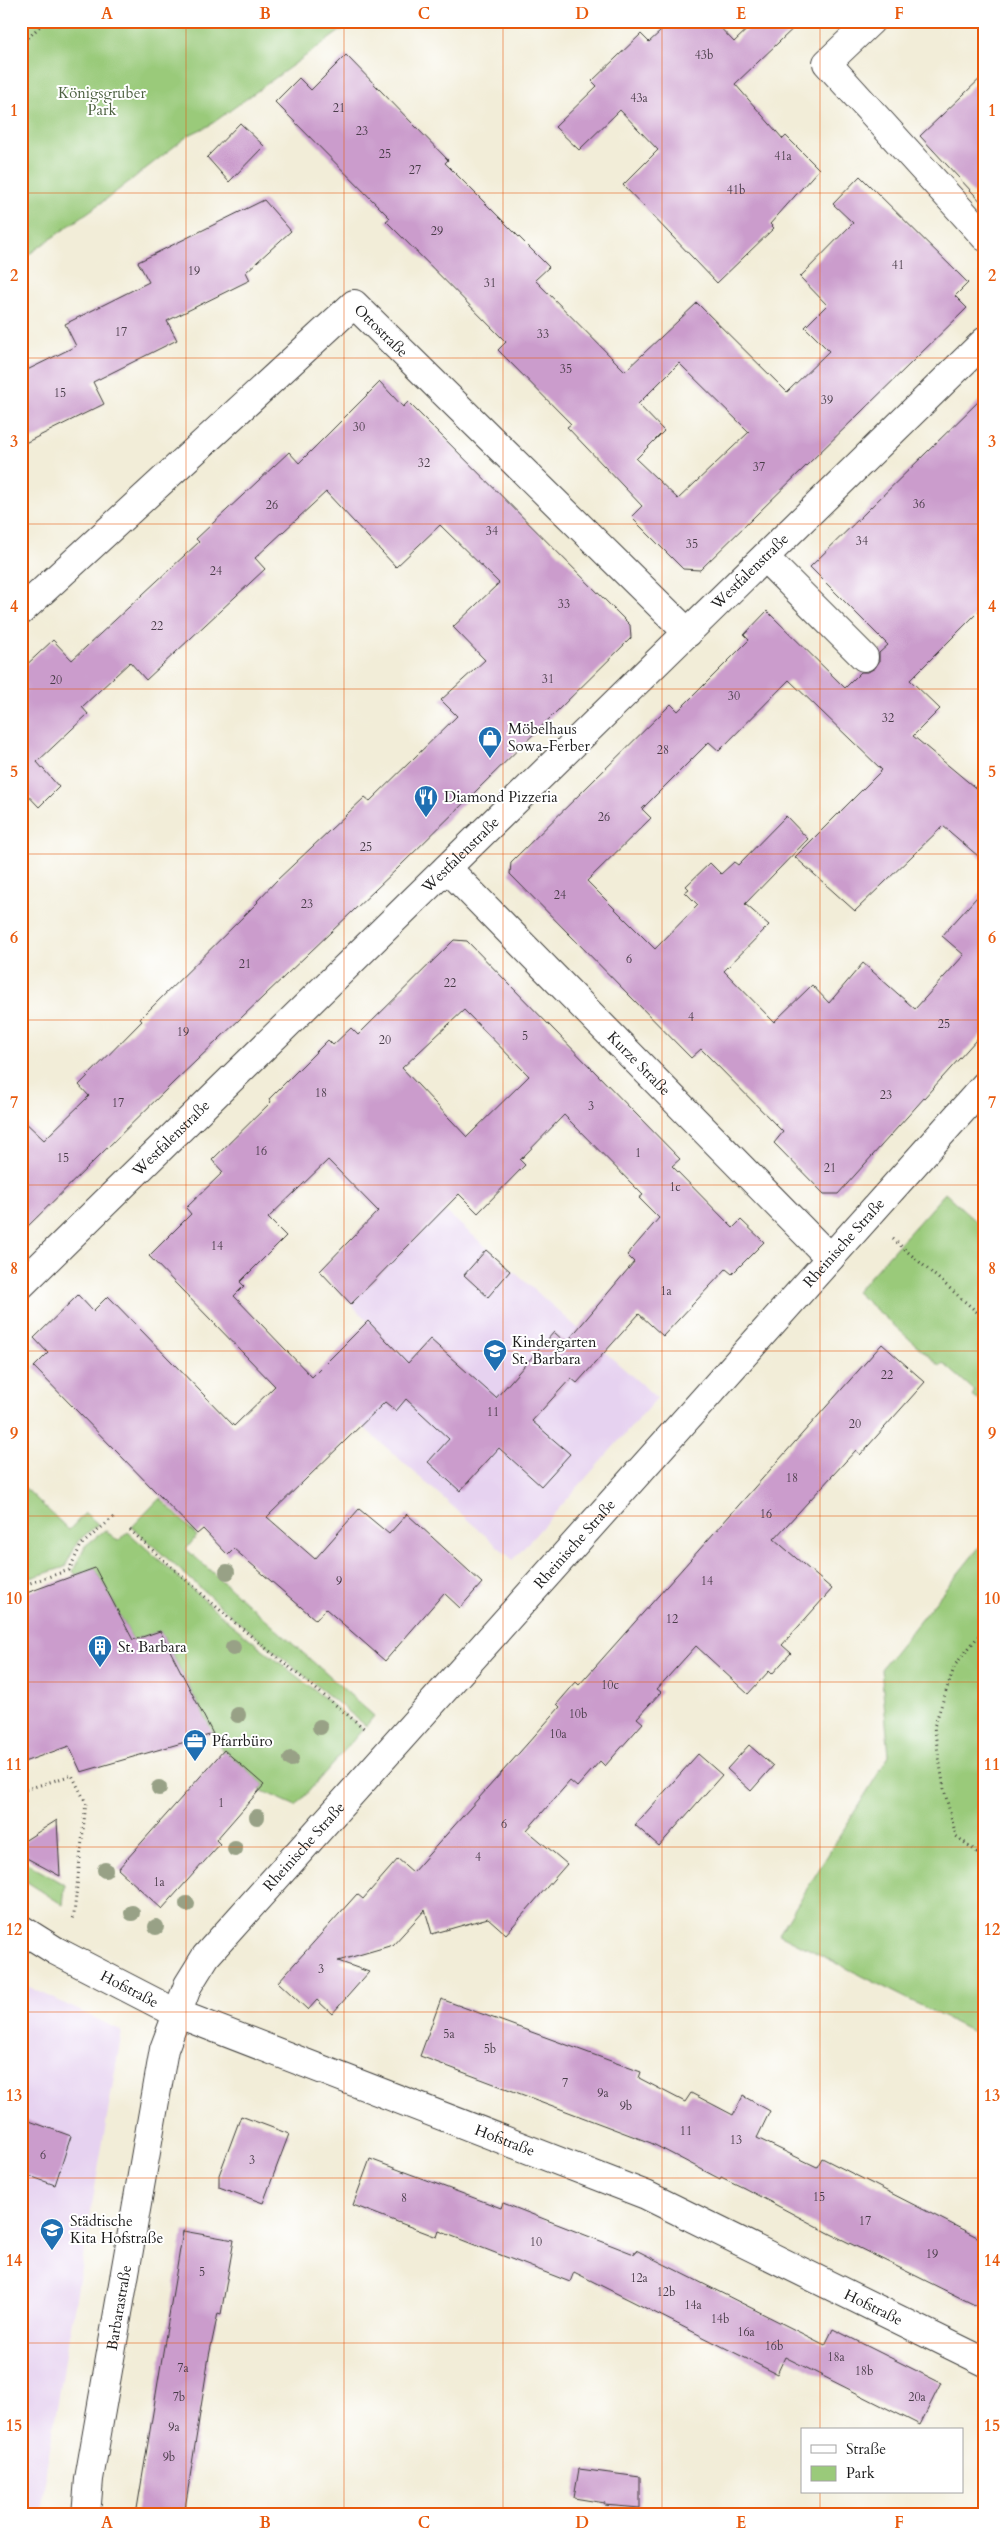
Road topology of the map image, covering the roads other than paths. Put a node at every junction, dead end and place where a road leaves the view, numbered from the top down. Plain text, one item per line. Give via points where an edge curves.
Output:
1 (871, 21) edge
2 (985, 237) edge
3 (985, 341) edge
4 (765, 558) junction
5 (21, 611) edge
6 (688, 632) junction
7 (864, 657) dead end
8 (447, 868) junction
9 (985, 1085) edge
10 (830, 1258) junction
11 (21, 1285) edge
12 (21, 1929) edge
13 (176, 2013) junction
14 (985, 2362) edge
15 (86, 2515) edge

1 - 2 street via 827,63
3 - 4 street, Westfalenstraße
4 - 6 street, Westfalenstraße
4 - 7 street
5 - 6 street, Ottostraße via 354,304
6 - 8 street, Westfalenstraße
8 - 10 street, Kurze Straße
8 - 11 street, Westfalenstraße
9 - 10 street, Rheinische Straße
10 - 13 street, Rheinische Straße via 206,1956
12 - 13 street, Hofstraße via 56,1951
13 - 14 street, Hofstraße via 646,2195
13 - 15 street, Barbarastraße via 164,2049 89,2479

